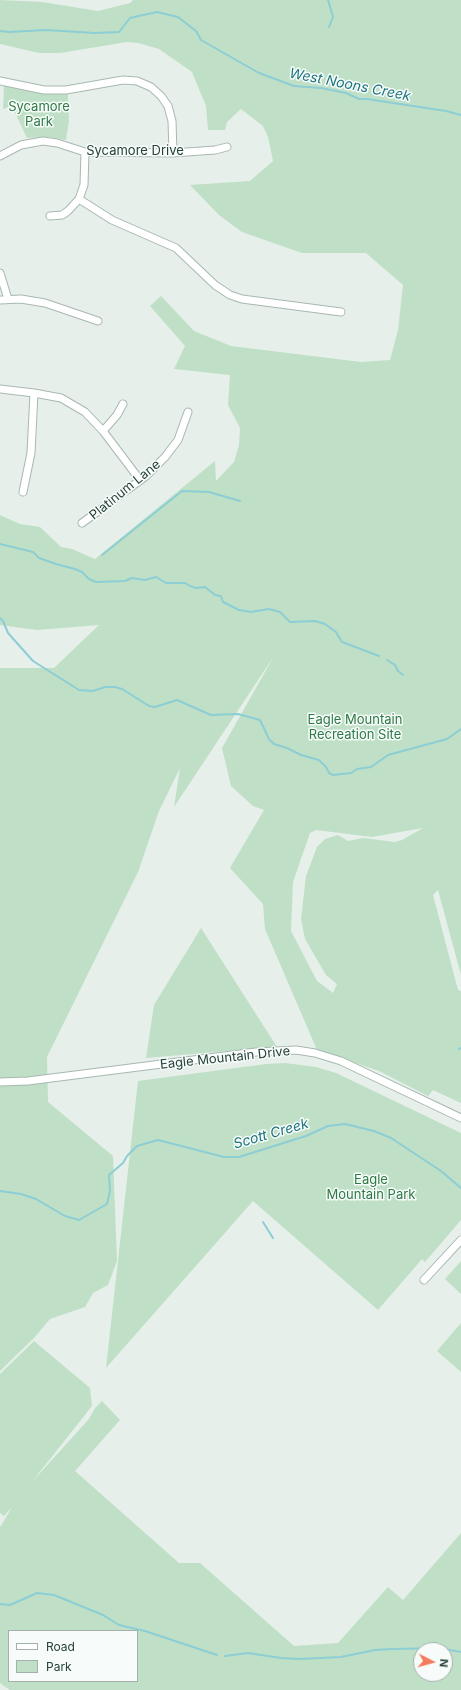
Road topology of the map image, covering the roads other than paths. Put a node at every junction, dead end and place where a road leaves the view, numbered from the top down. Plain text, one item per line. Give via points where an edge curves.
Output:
1 (0, 81) edge
2 (227, 146) dead end
3 (84, 152) junction
4 (173, 153) junction
5 (0, 156) edge
6 (79, 199) junction
7 (50, 216) dead end
8 (0, 273) edge
9 (4, 300) edge
10 (341, 312) dead end
11 (98, 321) dead end
12 (0, 389) edge
13 (34, 393) junction
14 (123, 404) dead end
15 (188, 412) dead end
16 (103, 431) junction
17 (140, 480) junction
18 (23, 492) dead end
19 (82, 523) dead end
20 (0, 1082) edge
21 (461, 1118) edge
22 (461, 1240) edge
23 (424, 1280) dead end

1 - 4 street via 44,90 66,90 123,80 151,86 168,106 172,121
2 - 4 street, Sycamore Drive via 215,150
3 - 4 street, Sycamore Drive
3 - 5 street, Sycamore Drive via 57,143 43,142 21,145
3 - 6 street via 84,185
6 - 7 street via 62,215
6 - 10 street via 104,216 176,248 220,289 234,297
8 - 9 street
9 - 11 street via 21,299 45,303
12 - 13 street
13 - 16 street via 61,398 85,412
13 - 18 street via 30,453
14 - 16 street
15 - 17 street, Platinum Lane via 178,440 165,457
16 - 17 street
17 - 19 street, Platinum Lane
20 - 21 street, Eagle Mountain Drive via 28,1081 256,1052 296,1050 341,1061
22 - 23 street

